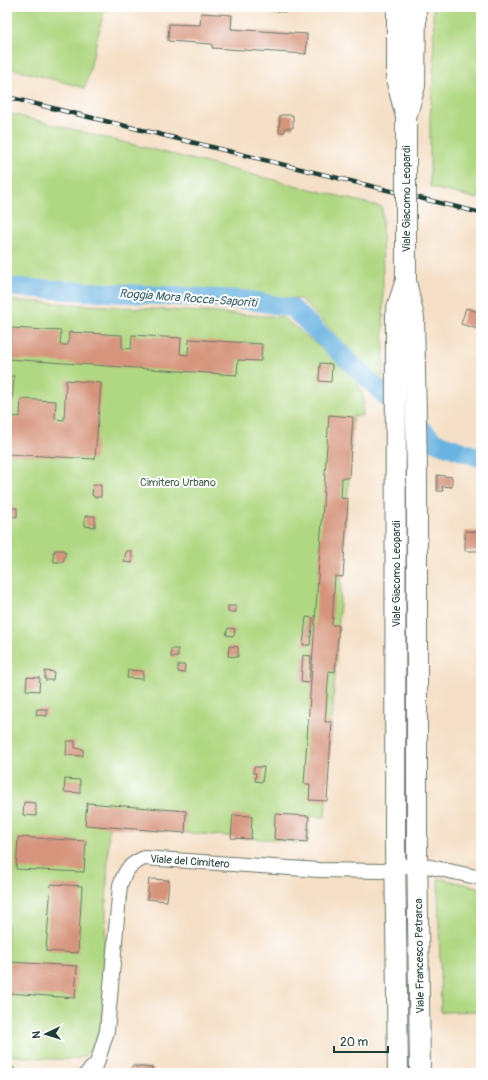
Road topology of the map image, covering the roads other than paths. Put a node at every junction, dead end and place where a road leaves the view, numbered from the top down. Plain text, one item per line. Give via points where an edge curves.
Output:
1 (273, 7) edge
2 (397, 7) edge
3 (416, 7) edge
4 (285, 8) dead end
5 (406, 117) junction
6 (406, 281) junction
7 (418, 864) junction
8 (396, 869) junction
9 (481, 878) edge
10 (87, 1073) edge
11 (398, 1073) edge
12 (420, 1073) edge

1 - 4 lane
2 - 5 main road, Viale Giacomo Leopardi via 397,82
3 - 5 main road, Viale Giacomo Leopardi via 415,86
5 - 6 main road, Viale Giacomo Leopardi, bridge
6 - 7 main road, Viale Giacomo Leopardi via 414,318
6 - 8 main road, Viale Giacomo Leopardi via 396,311
7 - 8 street, Viale del Cimitero
7 - 9 street
7 - 12 main road, Viale Francesco Petrarca
8 - 10 street, Viale del Cimitero via 319,870 144,858 133,863 125,872 120,885 107,1031 97,1063
8 - 11 main road, Viale Francesco Petrarca

